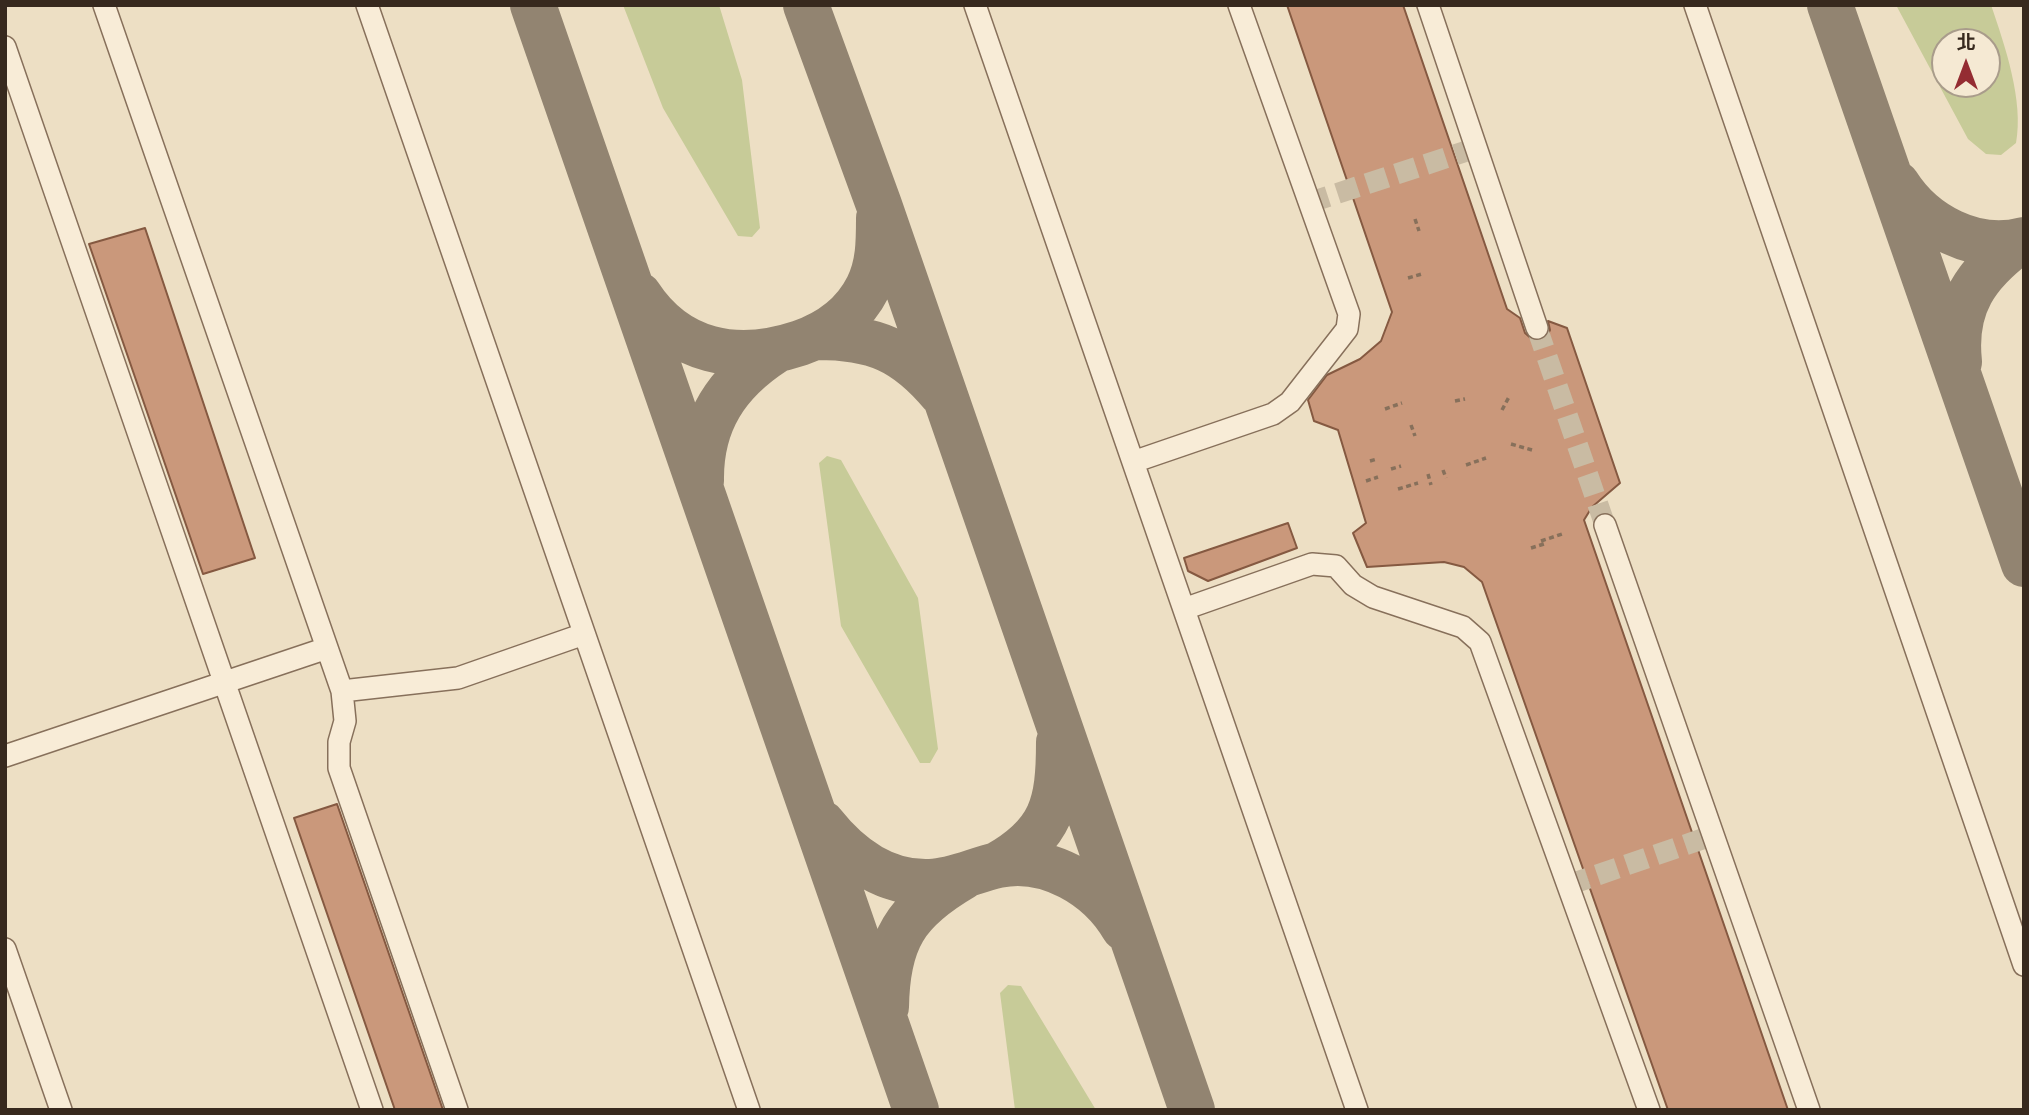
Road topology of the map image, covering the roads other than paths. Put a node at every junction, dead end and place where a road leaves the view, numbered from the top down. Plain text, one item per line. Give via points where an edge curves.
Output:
1 (104, 5) edge
2 (367, 5) edge
3 (975, 5) edge
4 (1239, 5) edge
5 (1427, 5) edge
6 (1695, 5) edge
7 (5, 47) edge
8 (1537, 328) tunnel mouth
9 (1133, 462) junction
10 (1605, 525) tunnel mouth
11 (1184, 610) junction
12 (584, 634) junction
13 (327, 648) junction
14 (225, 682) junction
15 (342, 691) junction
16 (5, 756) edge
17 (5, 949) edge
18 (2024, 965) edge
19 (61, 1110) edge
20 (372, 1110) edge
21 (457, 1110) edge
22 (749, 1110) edge
23 (1357, 1110) edge
24 (1649, 1110) edge
25 (1810, 1110) edge

1 - 13 lane
2 - 12 lane
3 - 9 lane
4 - 9 lane via 1349,314 1347,329 1290,402 1273,414
5 - 8 lane
6 - 18 lane
7 - 14 lane
9 - 11 lane
10 - 25 lane
11 - 23 lane
11 - 24 lane via 1312,564 1336,565 1353,585 1373,597 1463,627 1480,642
12 - 15 lane via 458,678
12 - 22 lane
13 - 14 lane
13 - 15 lane
14 - 16 lane
14 - 20 lane
15 - 21 lane via 345,722 338,768
17 - 19 lane

